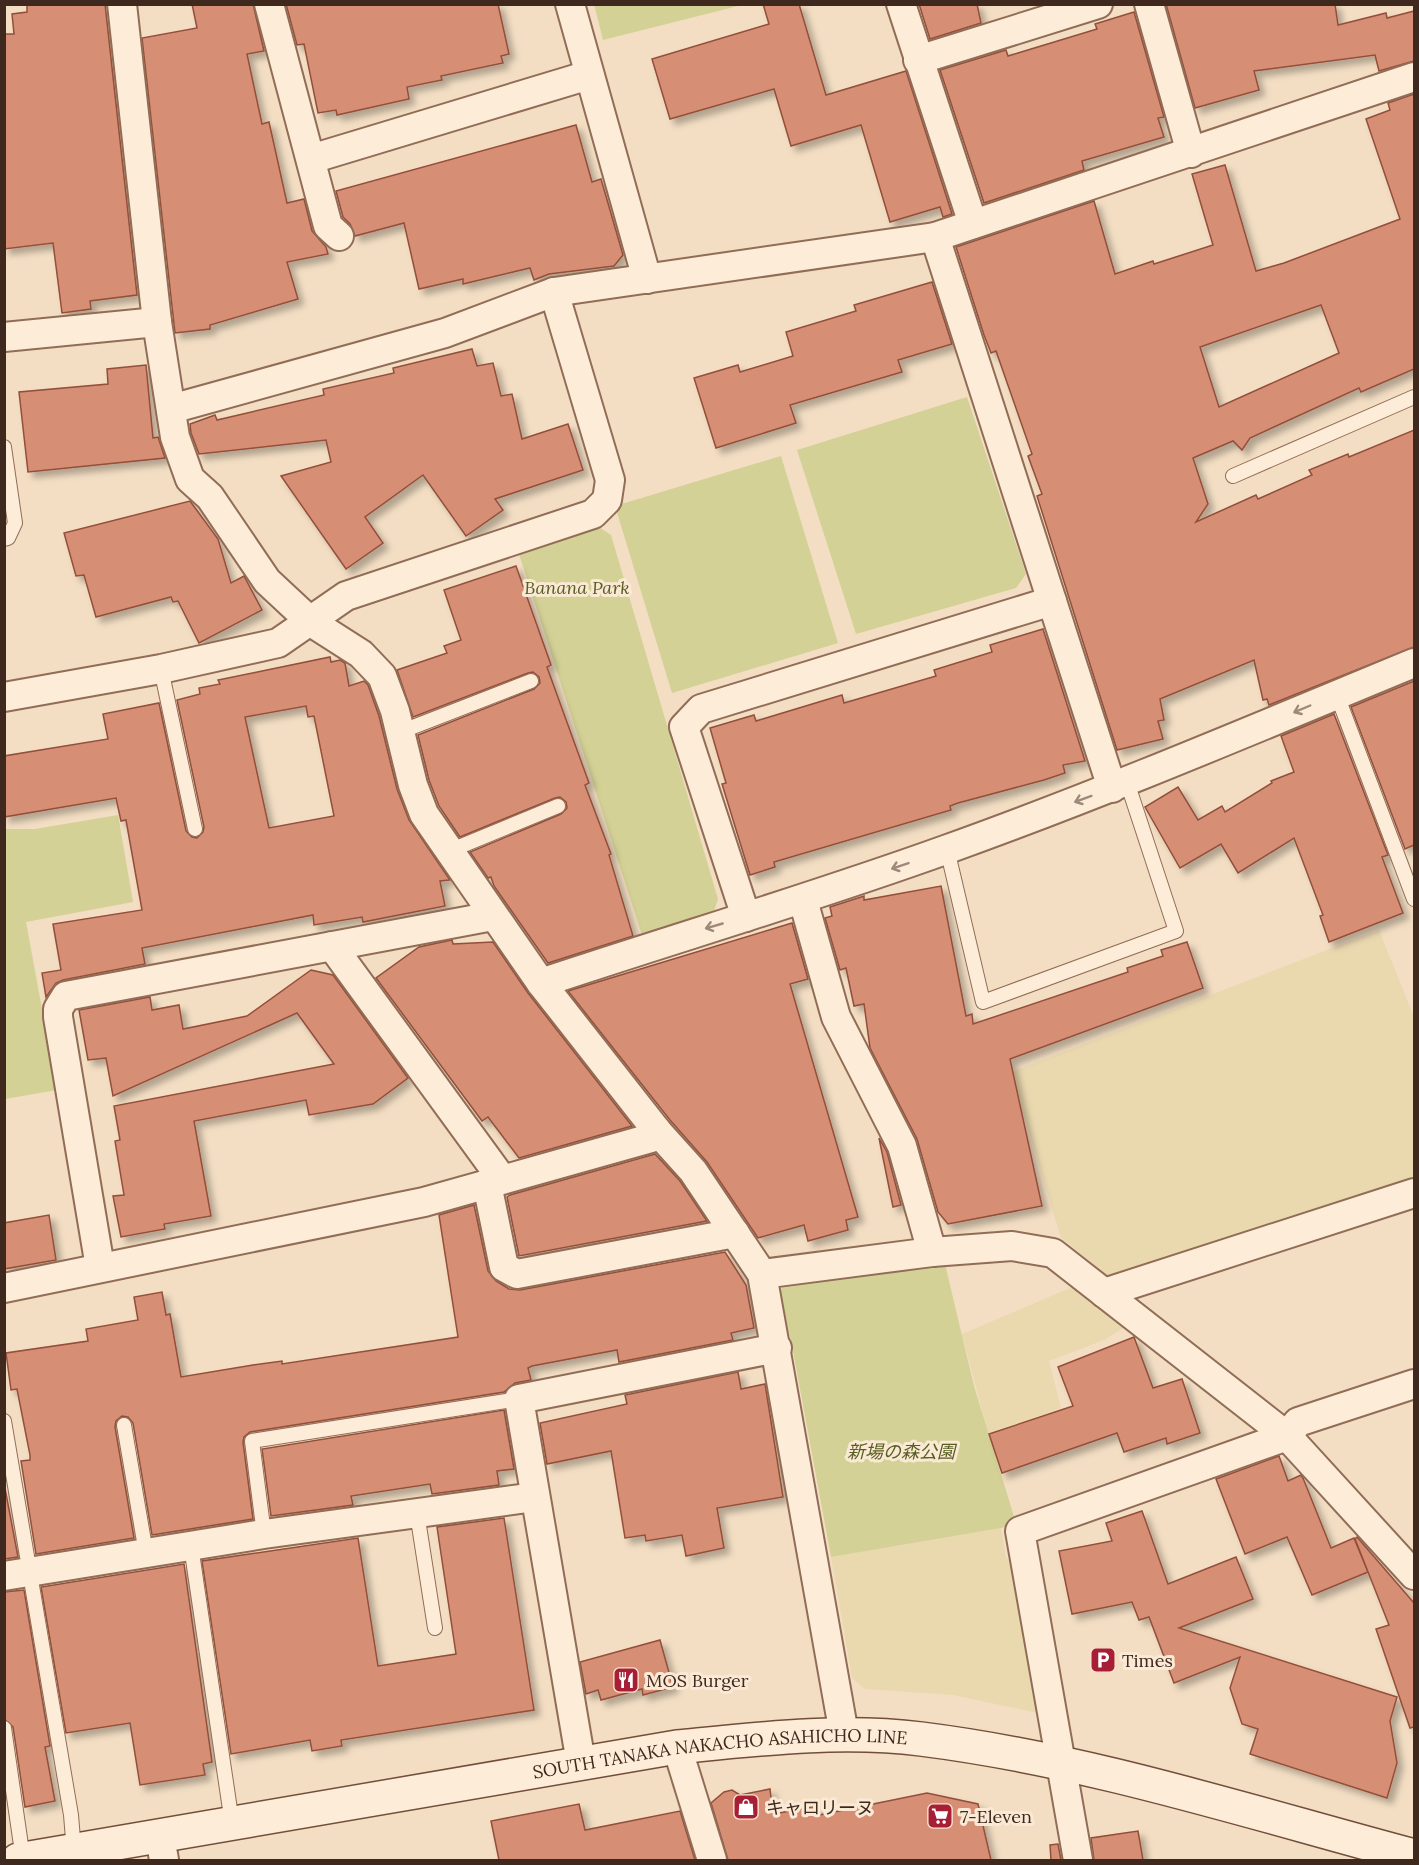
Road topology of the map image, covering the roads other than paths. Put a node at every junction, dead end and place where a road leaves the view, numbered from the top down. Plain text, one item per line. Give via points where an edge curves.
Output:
1 (122, 4) edge
2 (268, 4) edge
3 (570, 4) edge
4 (900, 4) edge
5 (1098, 4) edge
6 (1149, 4) edge
7 (918, 60) junction
8 (589, 75) junction
9 (1414, 77) edge
10 (1191, 153) junction
11 (311, 159) junction
12 (973, 224) junction
13 (339, 236) dead end
14 (935, 237) junction
15 (647, 279) junction
16 (554, 292) junction
17 (158, 322) junction
18 (4, 337) edge
19 (1414, 397) edge
20 (171, 409) junction
21 (4, 447) edge
22 (1233, 476) dead end
23 (4, 539) edge
24 (1052, 601) junction
25 (311, 622) junction
26 (1414, 663) edge
27 (161, 669) junction
28 (531, 681) dead end
29 (1337, 694) junction
30 (4, 697) edge
31 (400, 732) junction
32 (1120, 785) junction
33 (558, 806) dead end
34 (195, 829) dead end
35 (947, 849) junction
36 (449, 850) junction
37 (1414, 899) edge
38 (803, 900) junction
39 (493, 916) junction
40 (746, 917) junction
41 (332, 946) junction
42 (541, 983) junction
43 (657, 1131) junction
44 (495, 1181) junction
45 (1414, 1193) edge
46 (735, 1233) junction
47 (932, 1252) junction
48 (100, 1267) junction
49 (762, 1274) junction
50 (4, 1288) edge
51 (1104, 1293) junction
52 (777, 1348) junction
53 (1414, 1383) edge
54 (519, 1399) junction
55 (4, 1421) edge
56 (124, 1425) dead end
57 (1287, 1436) junction
58 (535, 1497) junction
59 (417, 1514) junction
60 (264, 1534) junction
61 (190, 1546) junction
62 (146, 1553) junction
63 (18, 1574) edge
64 (1414, 1574) edge
65 (435, 1628) dead end
66 (4, 1728) edge
67 (844, 1734) junction
68 (677, 1747) junction
69 (1060, 1761) junction
70 (581, 1763) junction
71 (232, 1823) junction
72 (162, 1848) edge
73 (74, 1856) edge
74 (1414, 1856) edge
75 (21, 1860) edge
76 (712, 1860) edge
77 (1078, 1860) edge

1 - 17 street
2 - 11 street
3 - 8 street
4 - 7 street
5 - 7 street
6 - 10 street
7 - 12 street
8 - 11 street
8 - 15 street
9 - 10 street
10 - 12 street
11 - 13 street via 328,226
12 - 14 street
14 - 15 street
14 - 24 street
15 - 16 street
16 - 20 street via 445,333
16 - 25 street via 610,480 607,500 593,514 346,596
17 - 18 street
17 - 20 street
19 - 22 lane
20 - 25 street via 175,437 190,479 210,497 267,581
21 - 23 lane via 15,523
24 - 32 street
24 - 40 street via 701,709 684,727
25 - 27 street via 278,644
25 - 31 street via 361,654 382,676
26 - 29 street
27 - 30 street
27 - 34 lane
28 - 31 lane
29 -> 32 street
29 - 37 lane
31 - 36 street via 424,814
32 -> 35 street
32 - 35 lane via 1176,931 983,1002
33 - 36 lane
35 -> 38 street
36 - 39 street
38 - 40 street
38 - 47 street via 836,1017 902,1146
39 - 41 street
39 - 42 street
40 -> 42 street
41 - 44 street
41 - 48 street via 66,996 58,1017
42 - 43 street
43 - 44 street via 651,1138
43 - 46 street via 693,1171
44 - 46 street via 504,1267 517,1274
44 - 48 street via 424,1202
45 - 51 street
46 - 49 street
47 - 49 street
47 - 51 street via 1011,1246 1053,1253
48 - 50 street
49 - 52 street
51 - 57 street
52 - 54 street
52 - 67 street
53 - 57 street via 1298,1422
54 - 58 street
54 - 60 lane via 252,1441
55 - 63 lane
56 - 62 lane
57 - 64 street
57 - 69 street via 1020,1532
58 - 59 street
58 - 70 street
59 - 60 street
59 - 65 lane
60 - 61 street
61 - 62 street
61 - 71 lane
62 - 63 street
63 - 73 lane via 70,1815
66 - 75 lane
67 - 68 main road, SOUTH TANAKA NAKACHO ASAHICHO LINE
67 - 69 main road, SOUTH TANAKA NAKACHO ASAHICHO LINE via 920,1739
68 - 70 main road, SOUTH TANAKA NAKACHO ASAHICHO LINE
68 - 76 street
69 - 74 main road, SOUTH TANAKA NAKACHO ASAHICHO LINE
69 - 77 street
70 - 71 main road, SOUTH TANAKA NAKACHO ASAHICHO LINE
71 - 72 main road, SOUTH TANAKA NAKACHO ASAHICHO LINE
72 - 73 main road, SOUTH TANAKA NAKACHO ASAHICHO LINE
73 - 75 main road, SOUTH TANAKA NAKACHO ASAHICHO LINE

